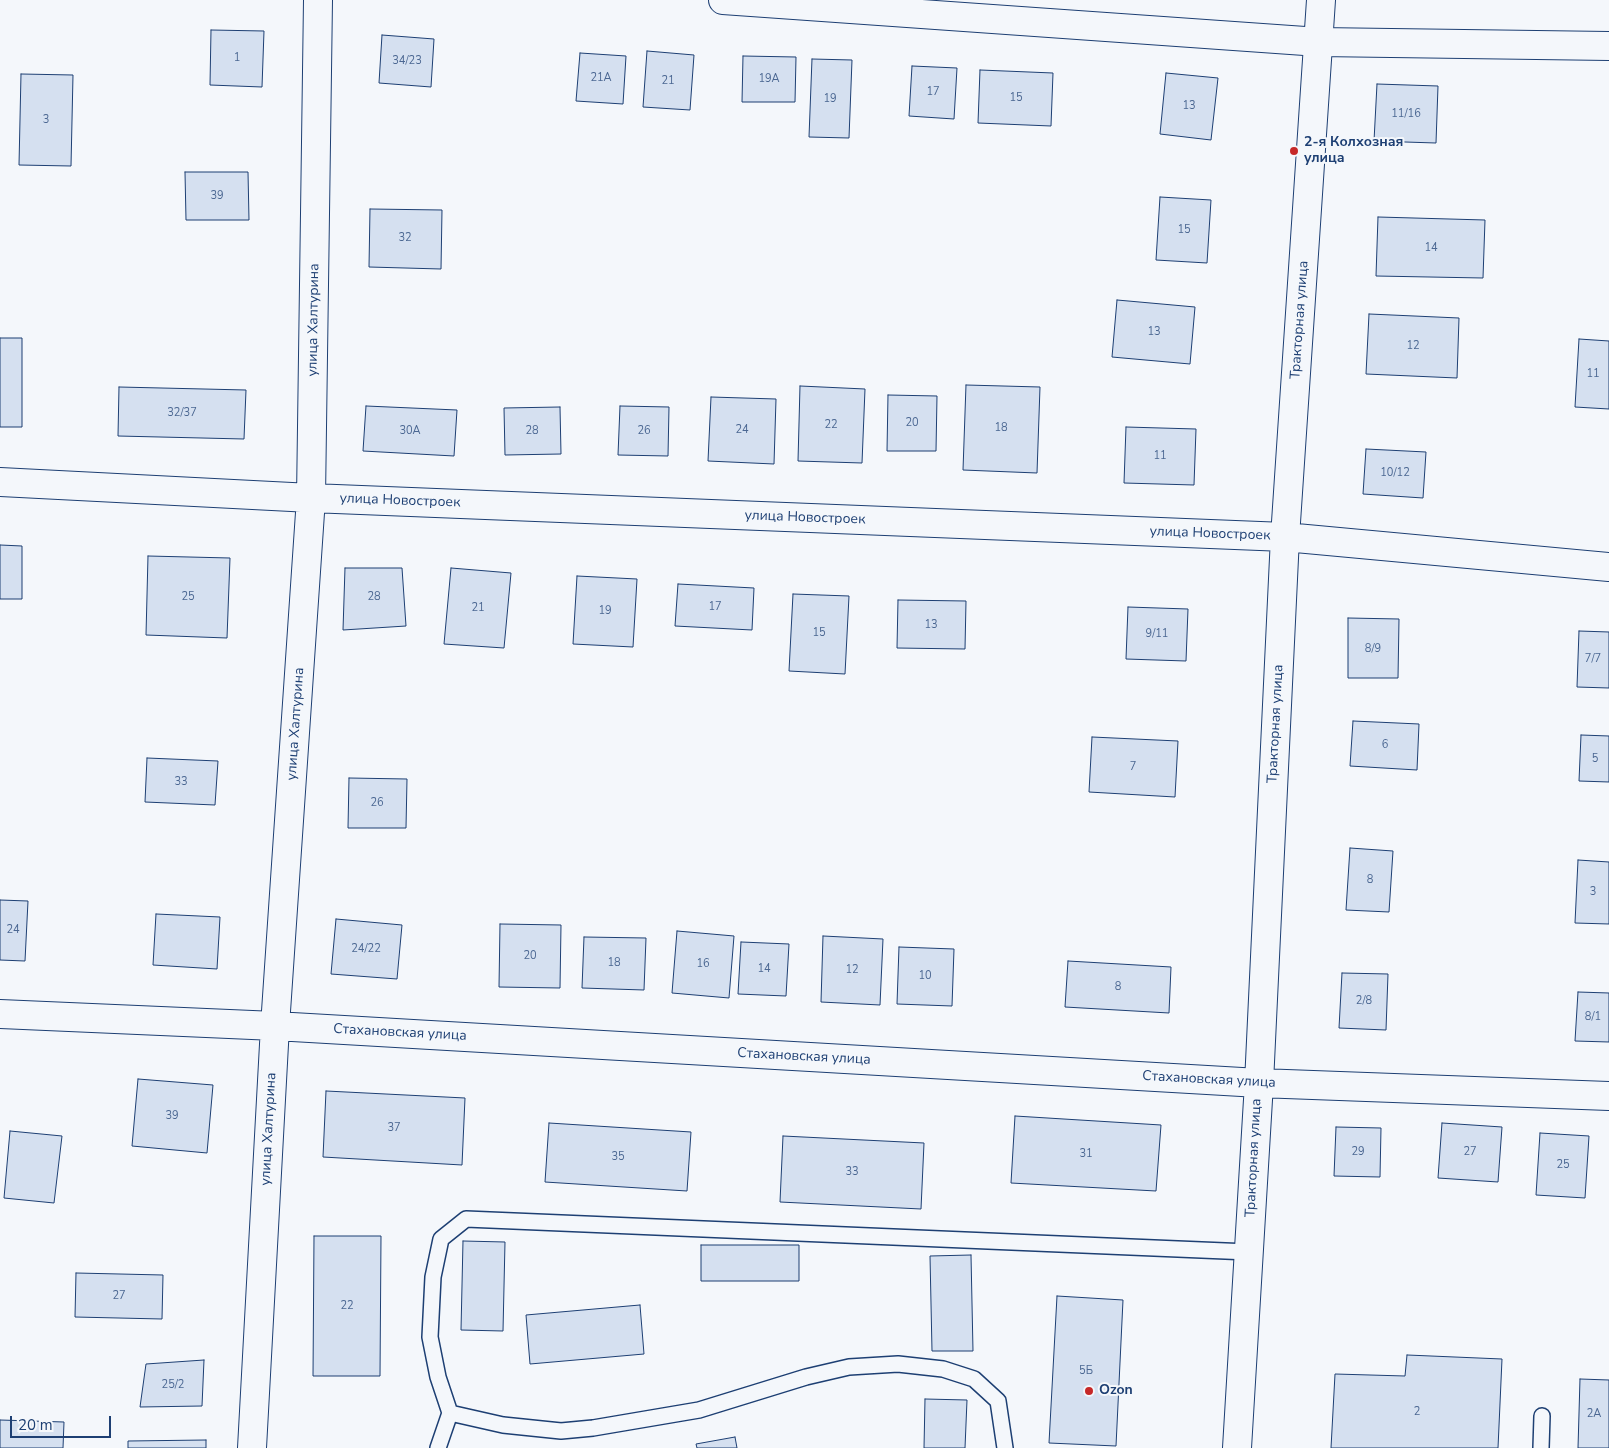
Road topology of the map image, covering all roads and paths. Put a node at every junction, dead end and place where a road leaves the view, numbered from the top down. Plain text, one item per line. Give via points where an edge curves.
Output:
1 (318, 0) edge
2 (723, 0) edge
3 (1321, 0) edge
4 (1319, 42) junction
5 (1609, 46) edge
6 (0, 482) edge
7 (311, 498) junction
8 (1285, 537) junction
9 (1609, 567) edge
10 (0, 1014) edge
11 (275, 1026) junction
12 (1259, 1083) junction
13 (1609, 1096) edge
14 (1249, 1252) junction
15 (450, 1413) junction
16 (1542, 1416) dead end
17 (252, 1448) edge
18 (438, 1448) edge
19 (1005, 1448) edge
20 (1236, 1448) edge
21 (1541, 1448) edge

1 - 7 street, улица Халтурина
2 - 4 street
3 - 4 street, Тракторная улица
4 - 5 street
4 - 8 street, Тракторная улица
6 - 7 street, улица Новостроек
7 - 8 street, улица Новостроек
7 - 11 street, улица Халтурина
8 - 9 street, улица Новостроек
8 - 12 street, Тракторная улица
10 - 11 street, Стахановская улица
11 - 12 street, Стахановская улица
11 - 17 street, улица Халтурина
12 - 13 street, Стахановская улица
12 - 14 street, Тракторная улица
14 - 15 lane via 466,1220 441,1240 433,1277 430,1337
14 - 20 street, Тракторная улица
15 - 18 lane
15 - 19 lane via 503,1425 561,1430 593,1428 699,1410 849,1367 898,1364 942,1369 974,1378 998,1401
16 - 21 lane

